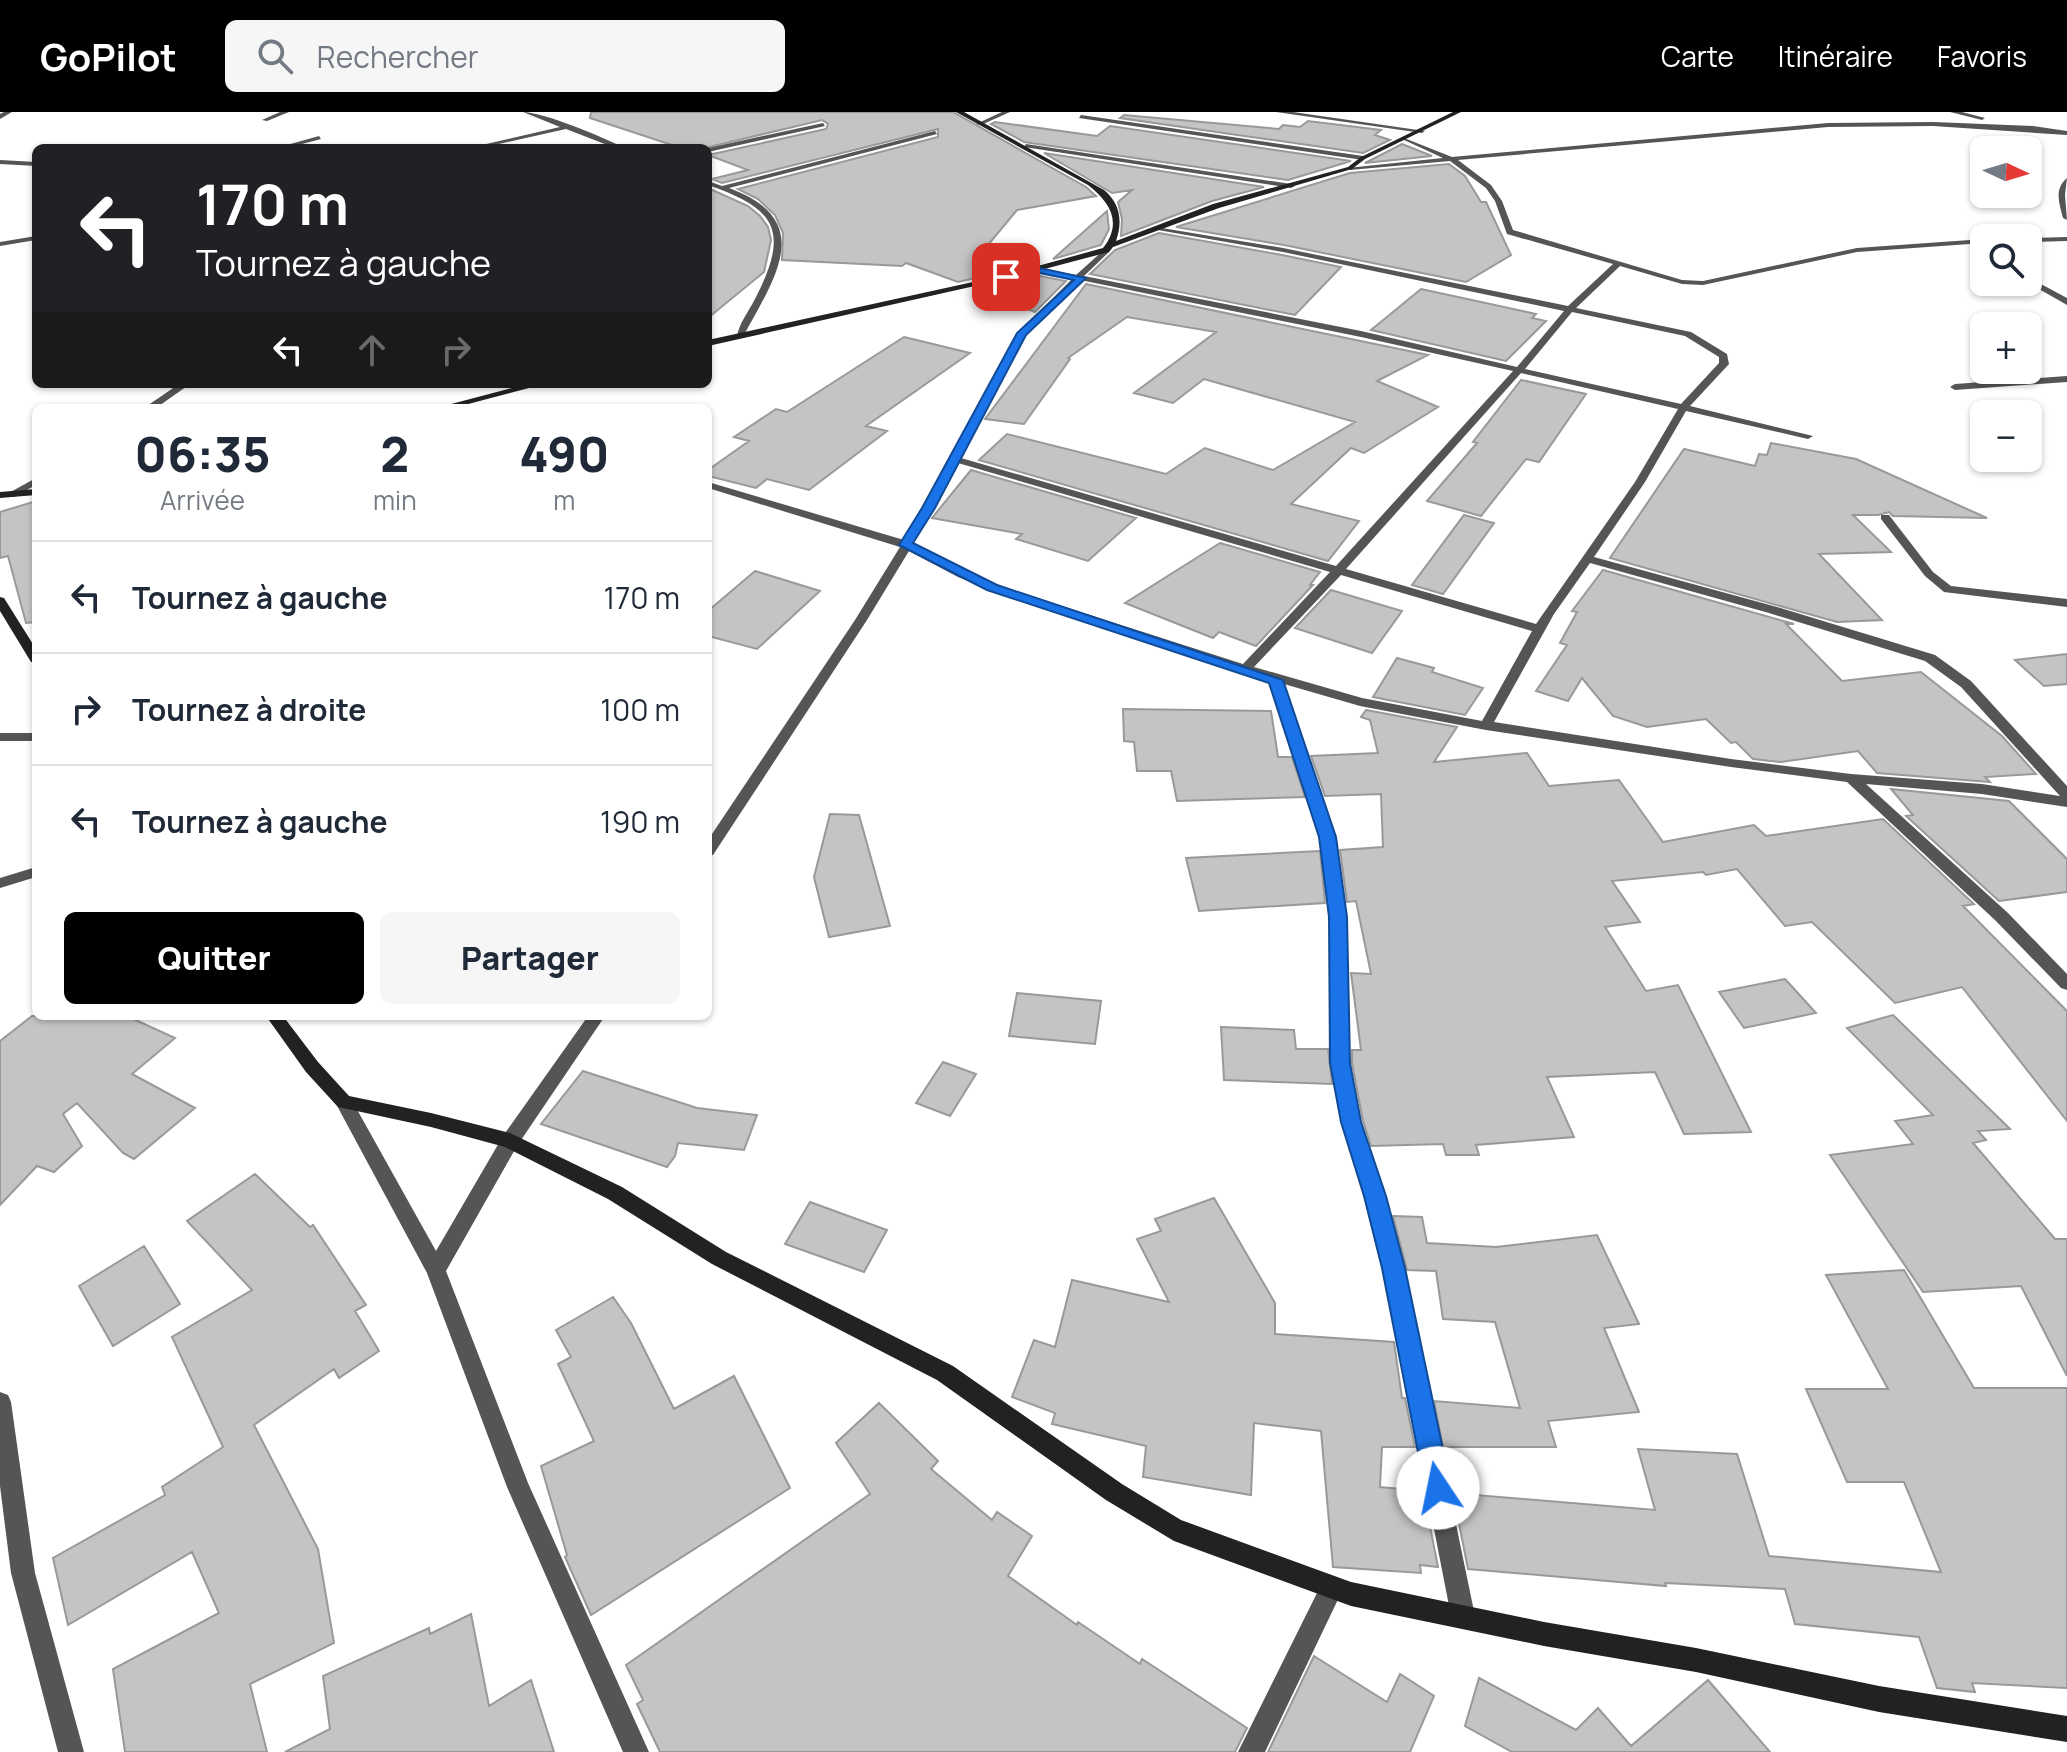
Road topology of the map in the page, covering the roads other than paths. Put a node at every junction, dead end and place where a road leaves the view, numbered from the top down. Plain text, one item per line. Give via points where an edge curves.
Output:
1 (9, 112) edge
2 (286, 112) edge
3 (526, 112) edge
4 (959, 112) edge
5 (1007, 112) edge
6 (1279, 112) edge
7 (1458, 112) edge
8 (1953, 112) edge
9 (0, 117) edge
10 (1081, 117) dead end
11 (265, 120) dead end
12 (979, 124) junction
13 (823, 125) dead end
14 (568, 127) junction
15 (2041, 130) junction
16 (1422, 131) junction
17 (935, 133) dead end
18 (2064, 133) edge
19 (319, 138) dead end
20 (1406, 139) junction
21 (295, 144) edge
22 (490, 144) edge
23 (611, 144) edge
24 (2067, 144) edge
25 (1026, 146) junction
26 (712, 149) edge
27 (1363, 158) junction
28 (1452, 158) junction
29 (0, 162) edge
30 (32, 164) edge
31 (1350, 168) junction
32 (2067, 180) edge
33 (712, 185) edge
34 (1291, 186) junction
35 (721, 188) junction
36 (2067, 218) edge
37 (1156, 229) junction
38 (32, 239) edge
39 (2067, 239) edge
40 (2042, 240) edge
41 (1963, 241) junction
42 (1970, 241) edge
43 (0, 244) edge
44 (1970, 245) edge
45 (1109, 248) junction
46 (1620, 262) junction
47 (1035, 269) junction
48 (1081, 278) junction
49 (2042, 287) edge
50 (2067, 302) edge
51 (1570, 309) junction
52 (740, 335) junction
53 (712, 342) edge
54 (1518, 371) junction
55 (2067, 379) edge
56 (1955, 387) dead end
57 (179, 388) edge
58 (523, 388) edge
59 (155, 404) edge
60 (457, 404) edge
61 (1684, 407) junction
62 (1808, 436) dead end
63 (954, 459) junction
64 (32, 483) edge
65 (712, 486) edge
66 (32, 492) edge
67 (5, 495) edge
68 (1885, 517) dead end
69 (906, 545) junction
70 (1586, 558) junction
71 (1339, 570) junction
72 (0, 601) edge
73 (2067, 603) edge
74 (1539, 629) junction
75 (32, 653) edge
76 (1244, 670) junction
77 (1276, 680) junction
78 (1486, 726) junction
79 (0, 737) edge
80 (32, 737) edge
81 (1851, 778) junction
82 (2067, 795) edge
83 (2067, 802) edge
84 (712, 845) edge
85 (32, 873) edge
86 (0, 883) edge
87 (2067, 984) edge
88 (277, 1020) edge
89 (594, 1020) edge
90 (344, 1102) junction
91 (510, 1141) junction
92 (436, 1270) junction
93 (0, 1402) edge
94 (1331, 1589) junction
95 (1463, 1616) junction
96 (2067, 1729) edge
97 (71, 1752) edge
98 (636, 1752) edge
99 (1251, 1752) edge

1 - 9 street
2 - 11 street
3 - 14 street
4 - 12 street
5 - 12 street
6 - 16 street
7 - 16 street
8 - 15 street
10 - 27 street
12 - 25 street
13 - 26 street
14 - 22 street
14 - 23 street
15 - 18 street
15 - 28 street via 1828,125
16 - 20 street
17 - 35 street
18 - 24 street
19 - 21 street
20 - 27 street
20 - 28 street
25 - 34 street
25 - 45 street via 1110,199 1117,219
27 - 31 street
28 - 31 street
28 - 46 street via 1496,195 1510,232
29 - 30 street
31 - 34 street
32 - 36 street via 2061,195
33 - 35 street
34 - 37 street
35 - 52 street via 760,205 773,217 778,234 771,273
37 - 45 street
37 - 51 street
38 - 43 street
39 - 40 street
41 - 42 street
41 - 44 street
41 - 46 street via 1857,250 1698,284
45 - 47 street
45 - 48 street
46 - 51 street
47 - 48 street
47 - 52 street
48 - 54 street
48 - 63 street via 1022,333
49 - 50 street
51 - 54 street
51 - 61 street via 1688,334 1717,349 1724,364
52 - 53 street
54 - 61 street
54 - 71 street
55 - 56 street
57 - 59 street
58 - 60 street
61 - 62 street
61 - 70 street
63 - 69 street
63 - 71 street
64 - 67 street
65 - 69 street
66 - 67 street
68 - 73 street via 1929,574 1948,589
69 - 76 street via 992,587
69 - 84 street
70 - 74 street
70 - 82 street via 1930,658 1966,684
71 - 74 street
71 - 76 street
72 - 75 street
74 - 78 street
76 - 77 street
77 - 78 street
77 - 95 street via 1328,837 1338,917 1340,1063 1351,1122 1393,1268
78 - 81 street
79 - 80 street
81 - 83 street
81 - 87 street
85 - 86 street
88 - 90 street
89 - 91 street
90 - 91 street
90 - 92 street
91 - 92 street
91 - 94 street via 615,1193 719,1258 945,1373 1174,1529
92 - 98 street via 518,1487
93 - 97 street via 23,1573
94 - 95 street
94 - 99 street
95 - 96 street via 1879,1699

